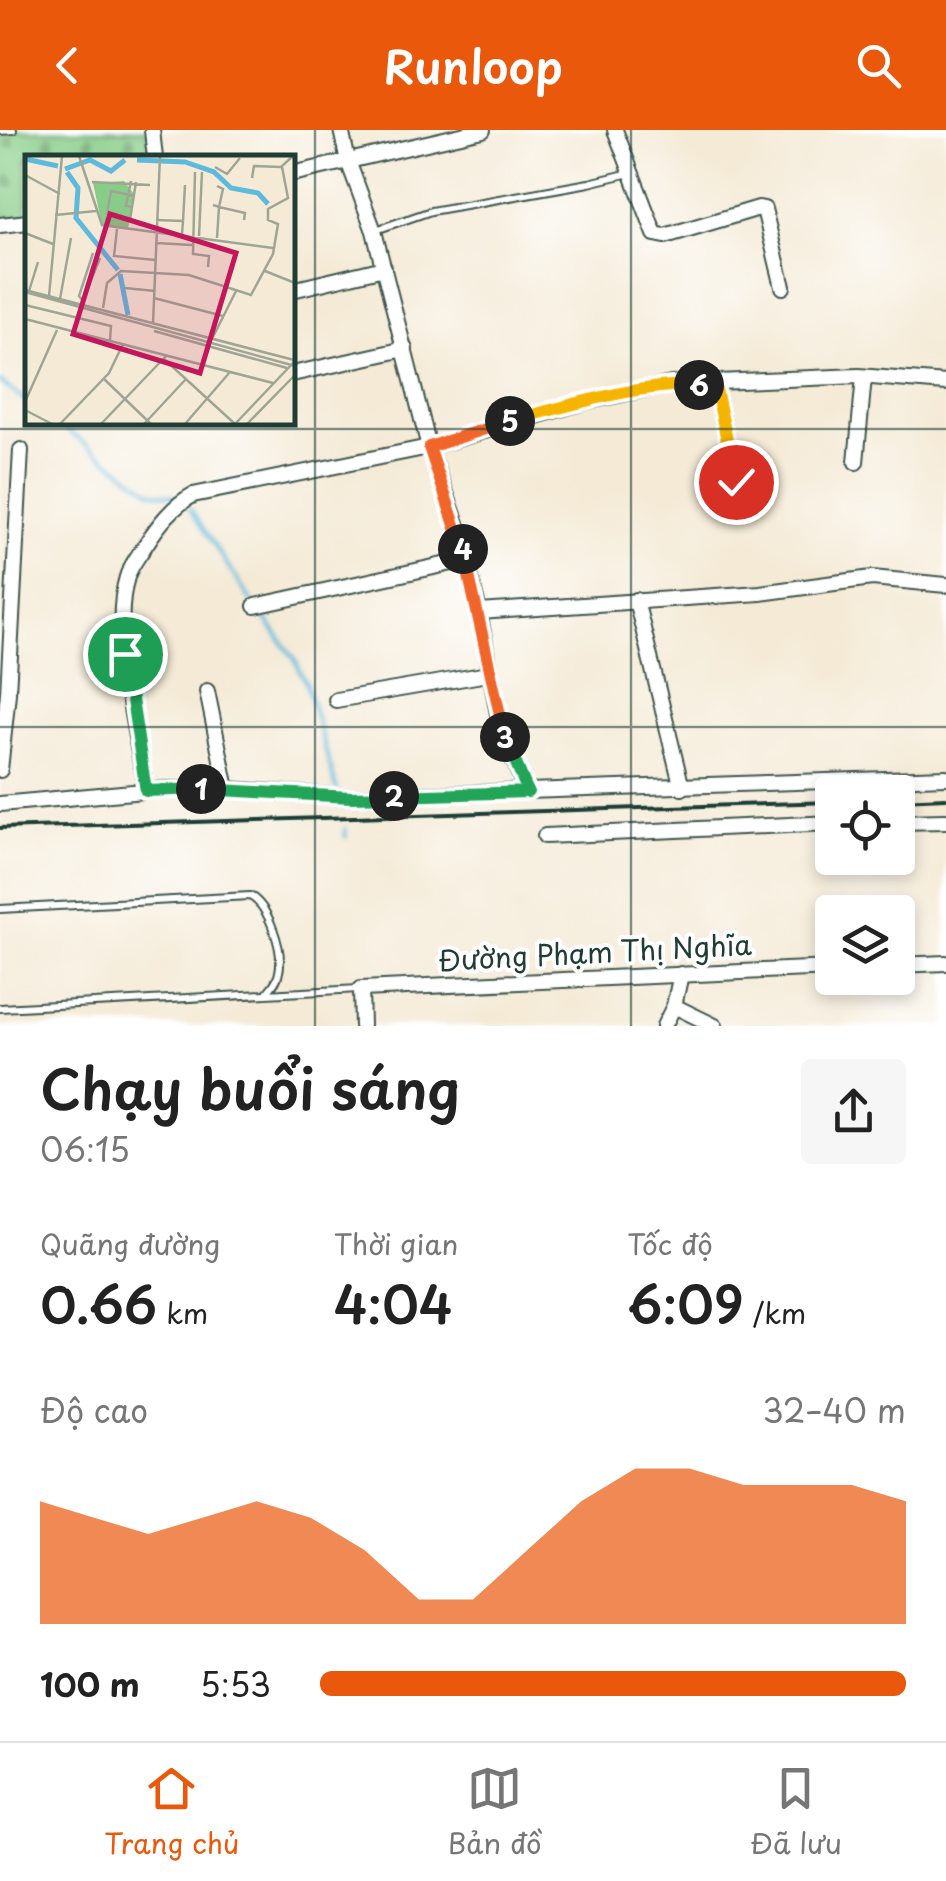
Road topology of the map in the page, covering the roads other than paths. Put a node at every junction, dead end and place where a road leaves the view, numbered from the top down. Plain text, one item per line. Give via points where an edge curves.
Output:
1 (12, 130) edge
2 (152, 130) edge
3 (341, 130) edge
4 (483, 130) edge
5 (614, 130) edge
6 (0, 131) edge
7 (156, 155) edge
8 (348, 162) junction
9 (630, 172) junction
10 (295, 173) edge
11 (25, 222) edge
12 (0, 225) edge
13 (374, 231) junction
14 (384, 268) junction
15 (783, 287) dead end
16 (295, 289) edge
17 (405, 349) junction
18 (295, 373) edge
19 (864, 376) junction
20 (946, 382) edge
21 (715, 385) junction
22 (429, 447) junction
23 (21, 450) dead end
24 (856, 462) dead end
25 (736, 482) dead end
26 (466, 560) junction
27 (946, 585) edge
28 (636, 600) junction
29 (255, 606) dead end
30 (478, 612) junction
31 (488, 674) junction
32 (206, 691) dead end
33 (336, 700) dead end
34 (0, 770) edge
35 (946, 777) edge
36 (682, 788) junction
37 (227, 789) junction
38 (146, 791) junction
39 (528, 792) junction
40 (0, 804) edge
41 (946, 820) edge
42 (915, 821) edge
43 (815, 824) edge
44 (545, 836) dead end
45 (0, 909) edge
46 (946, 963) edge
47 (915, 964) edge
48 (815, 969) edge
49 (681, 974) junction
50 (361, 989) junction
51 (266, 994) junction
52 (674, 1006) junction
53 (0, 1008) edge
54 (362, 1026) edge
55 (664, 1026) edge
56 (715, 1026) edge

1 - 6 lane
2 - 7 street
3 - 8 street
4 - 8 street
5 - 9 street
8 - 10 street
8 - 13 street
9 - 13 lane via 431,211
9 - 15 street via 656,234 764,209
11 - 12 street
13 - 14 street
14 - 16 street
14 - 17 street
17 - 18 street
17 - 22 street
19 - 20 street
19 - 21 street
19 - 24 street
21 - 22 street via 634,391
21 - 25 street
22 - 26 street
22 - 38 street via 193,495 176,505 127,575 122,609
23 - 34 street
26 - 29 street
26 - 30 street
27 - 28 street via 872,578
28 - 30 street
28 - 36 street
30 - 31 street
31 - 33 street
31 - 39 street
32 - 37 street
35 - 36 street
36 - 39 street
37 - 38 street
37 - 39 street via 351,797
38 - 40 street
41 - 42 street
43 - 44 street
45 - 51 lane via 250,896 268,917 278,953 280,969
46 - 47 street
48 - 49 street, Đường Phạm Thị Nghĩa
49 - 50 street, Đường Phạm Thị Nghĩa
49 - 52 street
50 - 51 lane
50 - 54 street
51 - 53 lane
52 - 55 street
52 - 56 street

